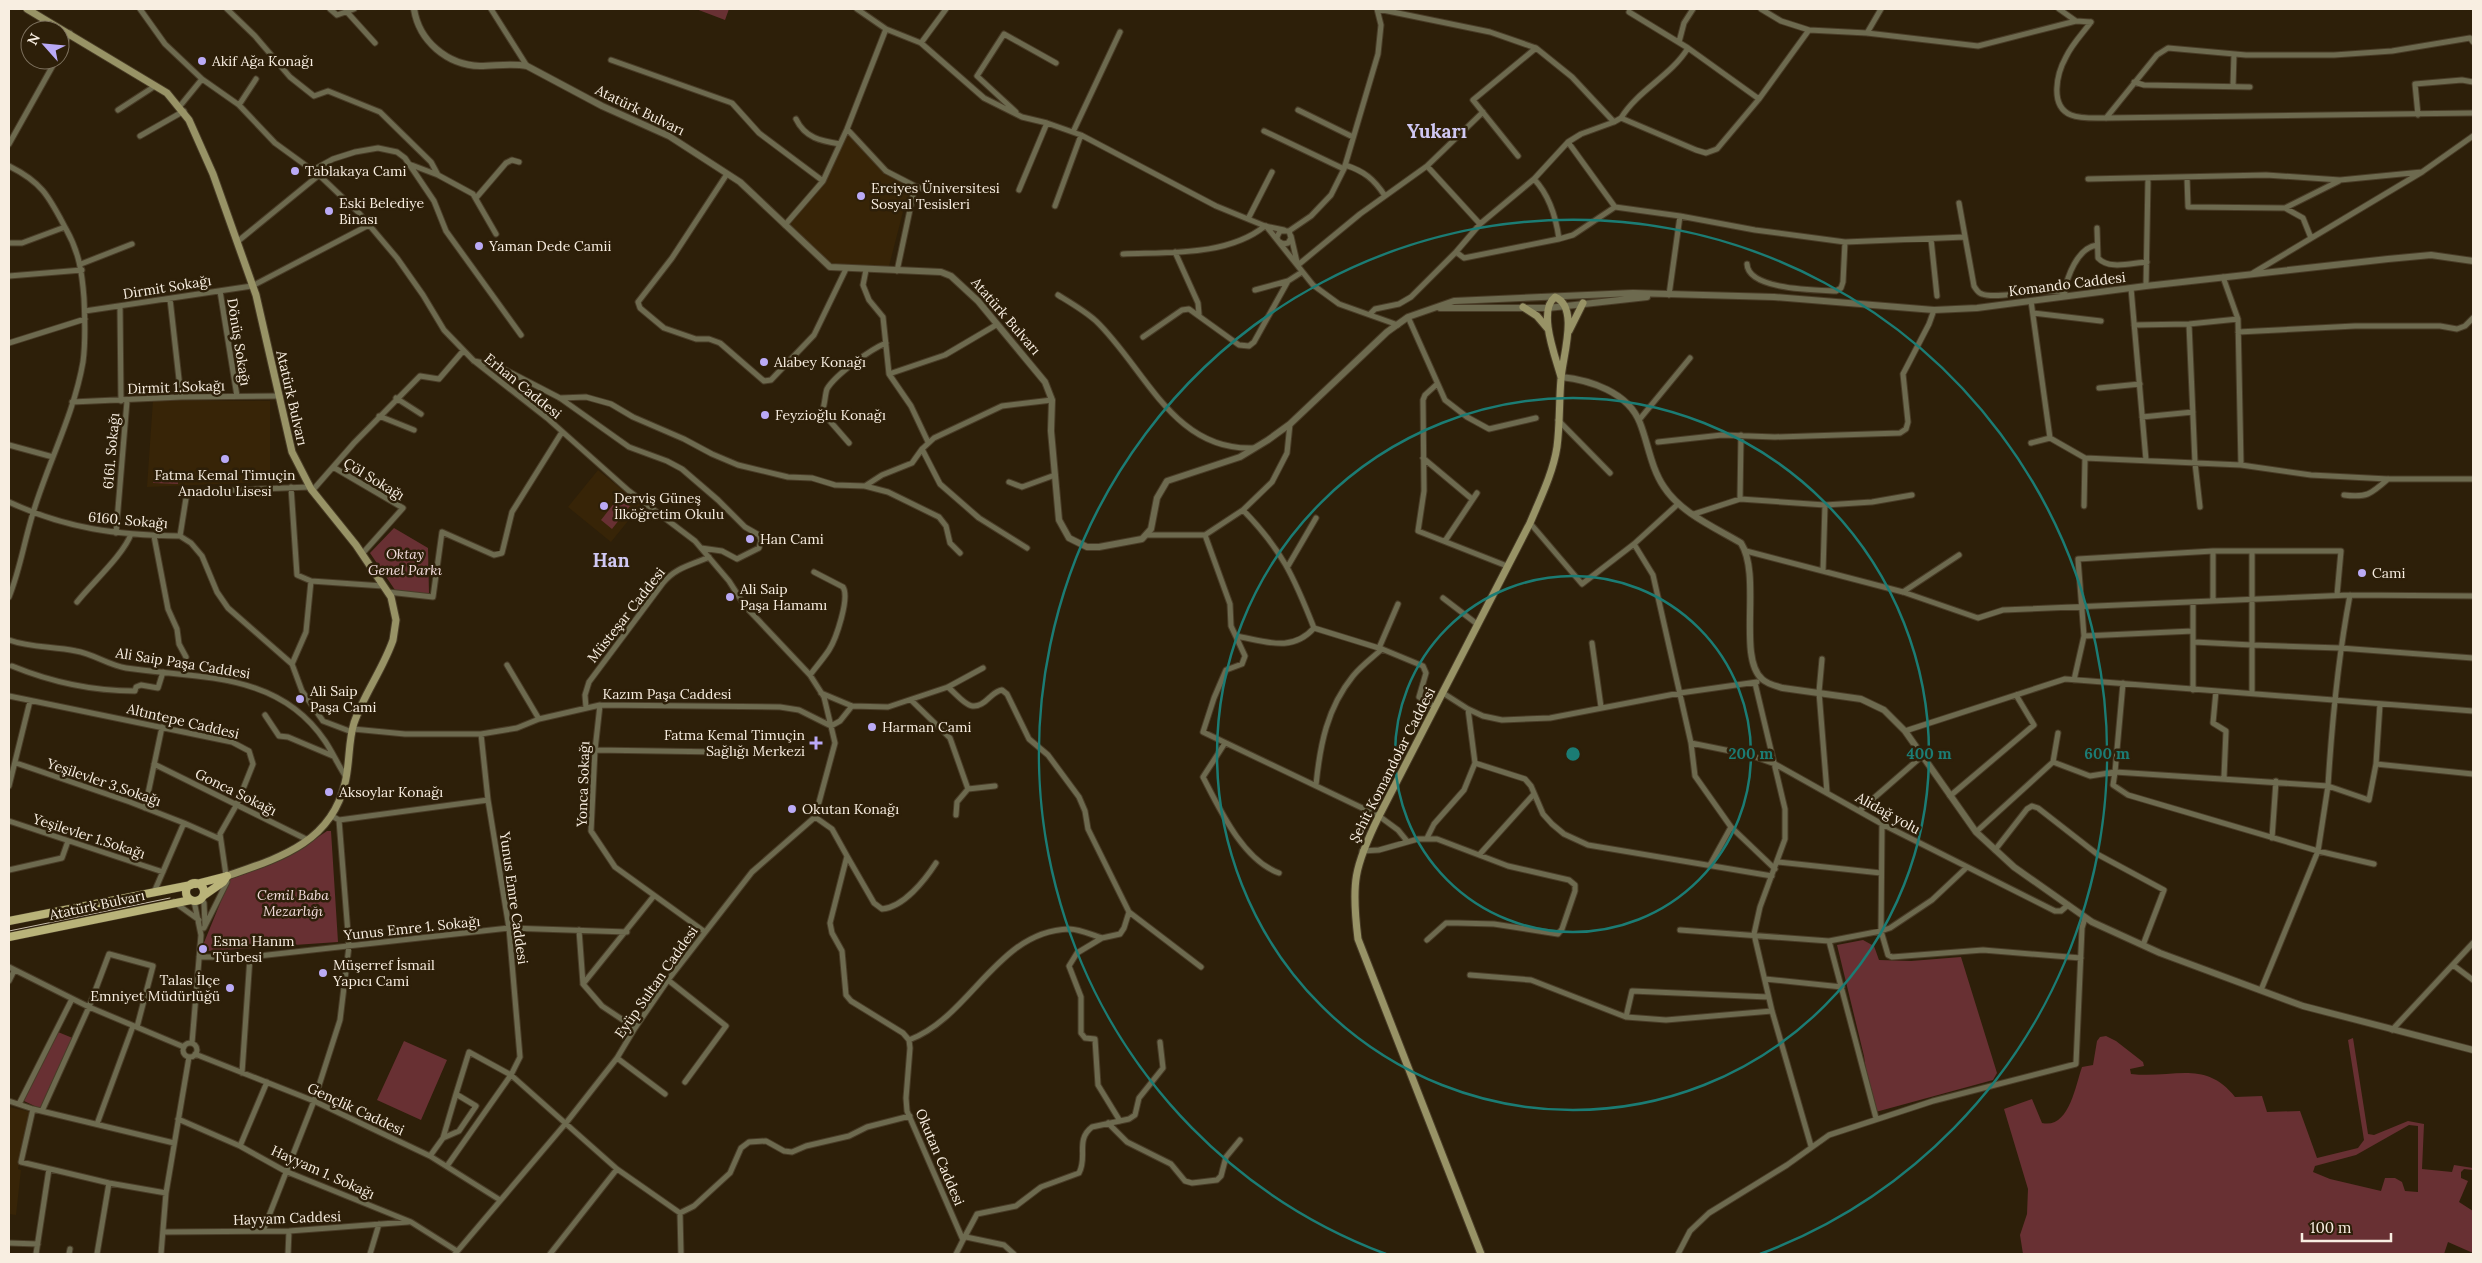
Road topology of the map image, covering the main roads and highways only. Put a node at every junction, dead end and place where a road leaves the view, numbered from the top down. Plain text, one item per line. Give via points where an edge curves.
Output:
1 (27, 9) edge
2 (1583, 303) road end
3 (1523, 307) road end
4 (1548, 328) junction
5 (1569, 332) junction
6 (1561, 377) junction
7 (227, 876) junction
8 (193, 884) junction
9 (197, 899) junction
10 (9, 921) edge
11 (9, 936) edge
12 (1481, 1254) edge

1 - 7 main road, Atatürk Bulvarı via 167,93 182,109 196,134 252,286 295,462 311,489 362,554 394,608 395,634 352,731 336,818 308,840 272,861
2 - 5 main road
3 - 4 main road
4 - 5 main road via 1548,308 1555,296 1565,306
4 - 6 main road
5 - 6 main road
6 - 12 main road, Şehit Komandolar Caddesi via 1557,448 1530,523 1378,816 1362,851 1353,900 1358,939
7 - 8 main road, Atatürk Bulvarı
7 - 9 main road, Atatürk Bulvarı
8 - 9 main road via 202,888
8 - 9 main road via 186,893
8 - 10 main road, Atatürk Bulvarı
9 - 11 main road, Atatürk Bulvarı

